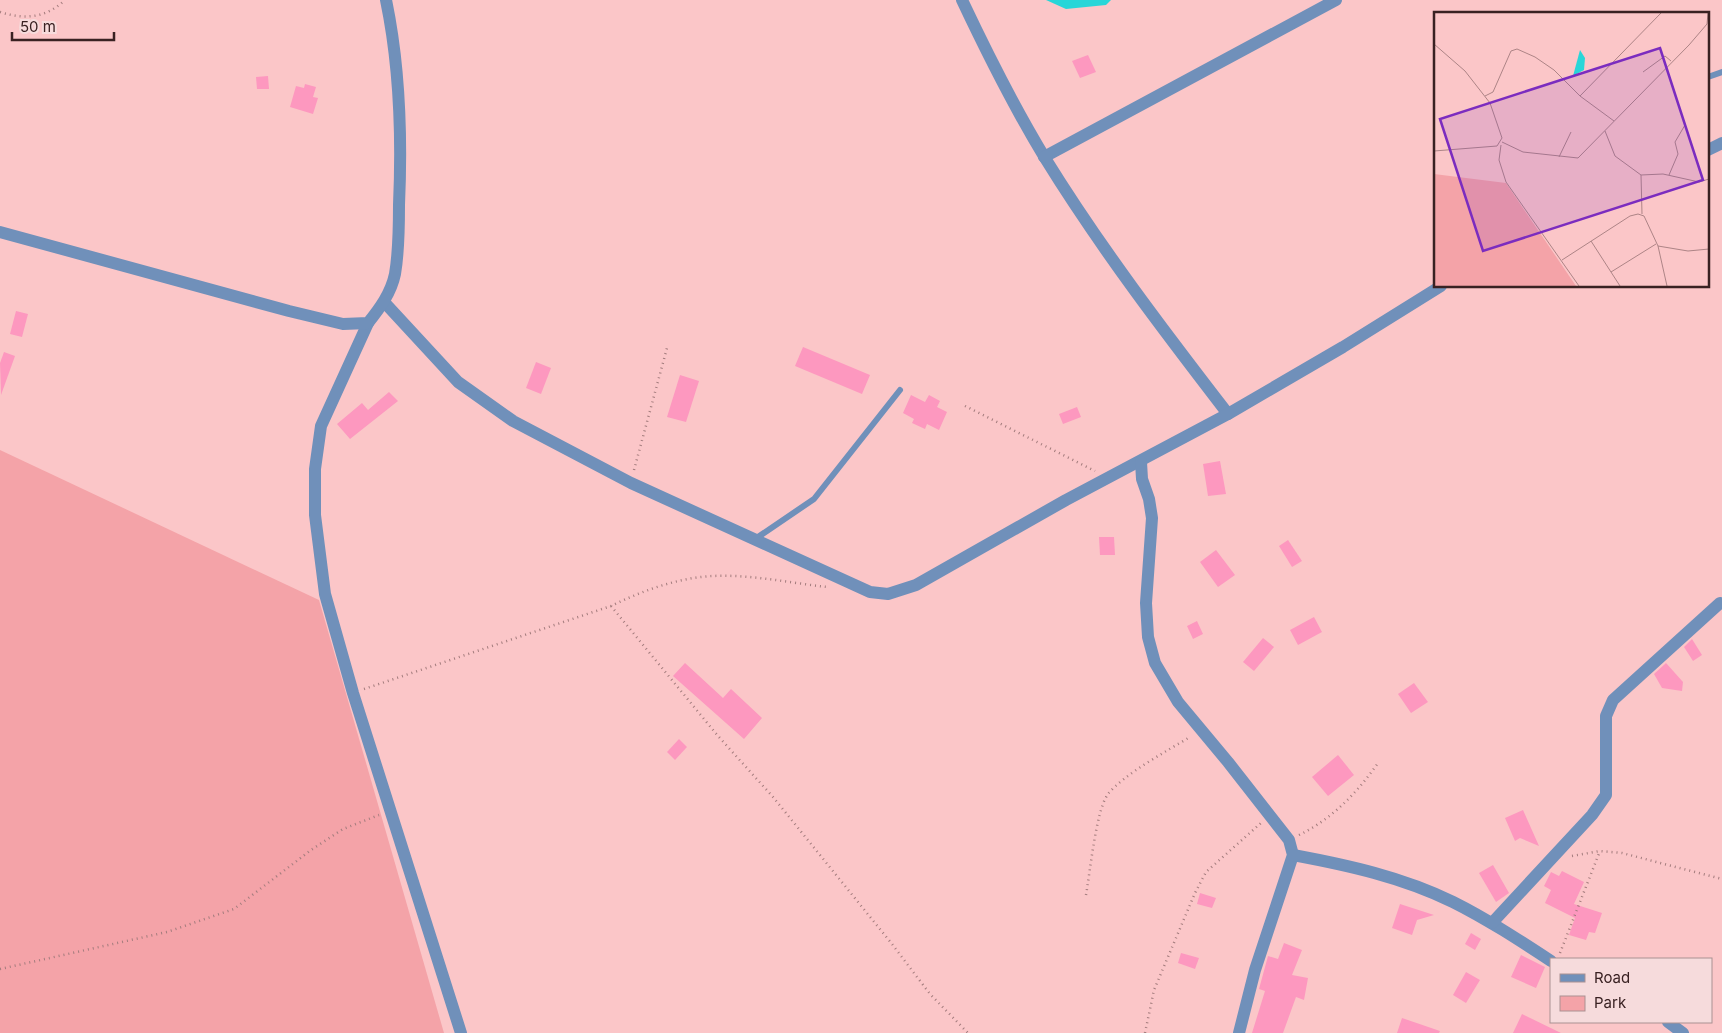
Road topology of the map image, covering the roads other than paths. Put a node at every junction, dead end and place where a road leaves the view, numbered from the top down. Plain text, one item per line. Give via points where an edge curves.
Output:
1 (386, 0) edge
2 (962, 0) edge
3 (1336, 0) edge
4 (1722, 72) edge
5 (1710, 76) edge
6 (1722, 143) edge
7 (1710, 149) edge
8 (1044, 157) junction
9 (0, 232) edge
10 (1438, 288) edge
11 (385, 303) junction
12 (368, 323) junction
13 (900, 390) dead end
14 (1228, 414) junction
15 (1141, 462) junction
16 (754, 540) junction
17 (1720, 604) dead end
18 (1293, 855) junction
19 (1492, 923) junction
20 (1550, 960) edge
21 (1669, 1023) edge
22 (461, 1033) edge
23 (1239, 1033) edge
24 (1683, 1033) edge

1 - 11 street via 396,65 401,148 395,275
2 - 8 street
3 - 8 street
4 - 5 lane
6 - 7 street
8 - 14 street via 1092,229
9 - 12 street via 289,311 343,324
10 - 14 street
11 - 12 street
11 - 16 street via 458,382 513,422 631,483
12 - 22 street via 321,426 315,468 315,515 325,594 353,693
13 - 16 lane via 814,499
14 - 15 street
15 - 16 street via 1066,500 916,585 888,594 870,592
15 - 18 street via 1152,518 1146,604 1148,637 1155,663 1178,702 1289,840
17 - 19 street via 1613,700 1606,716 1606,795 1592,815
18 - 19 street via 1392,878 1452,901
18 - 23 street via 1255,970
19 - 20 street
21 - 24 street

